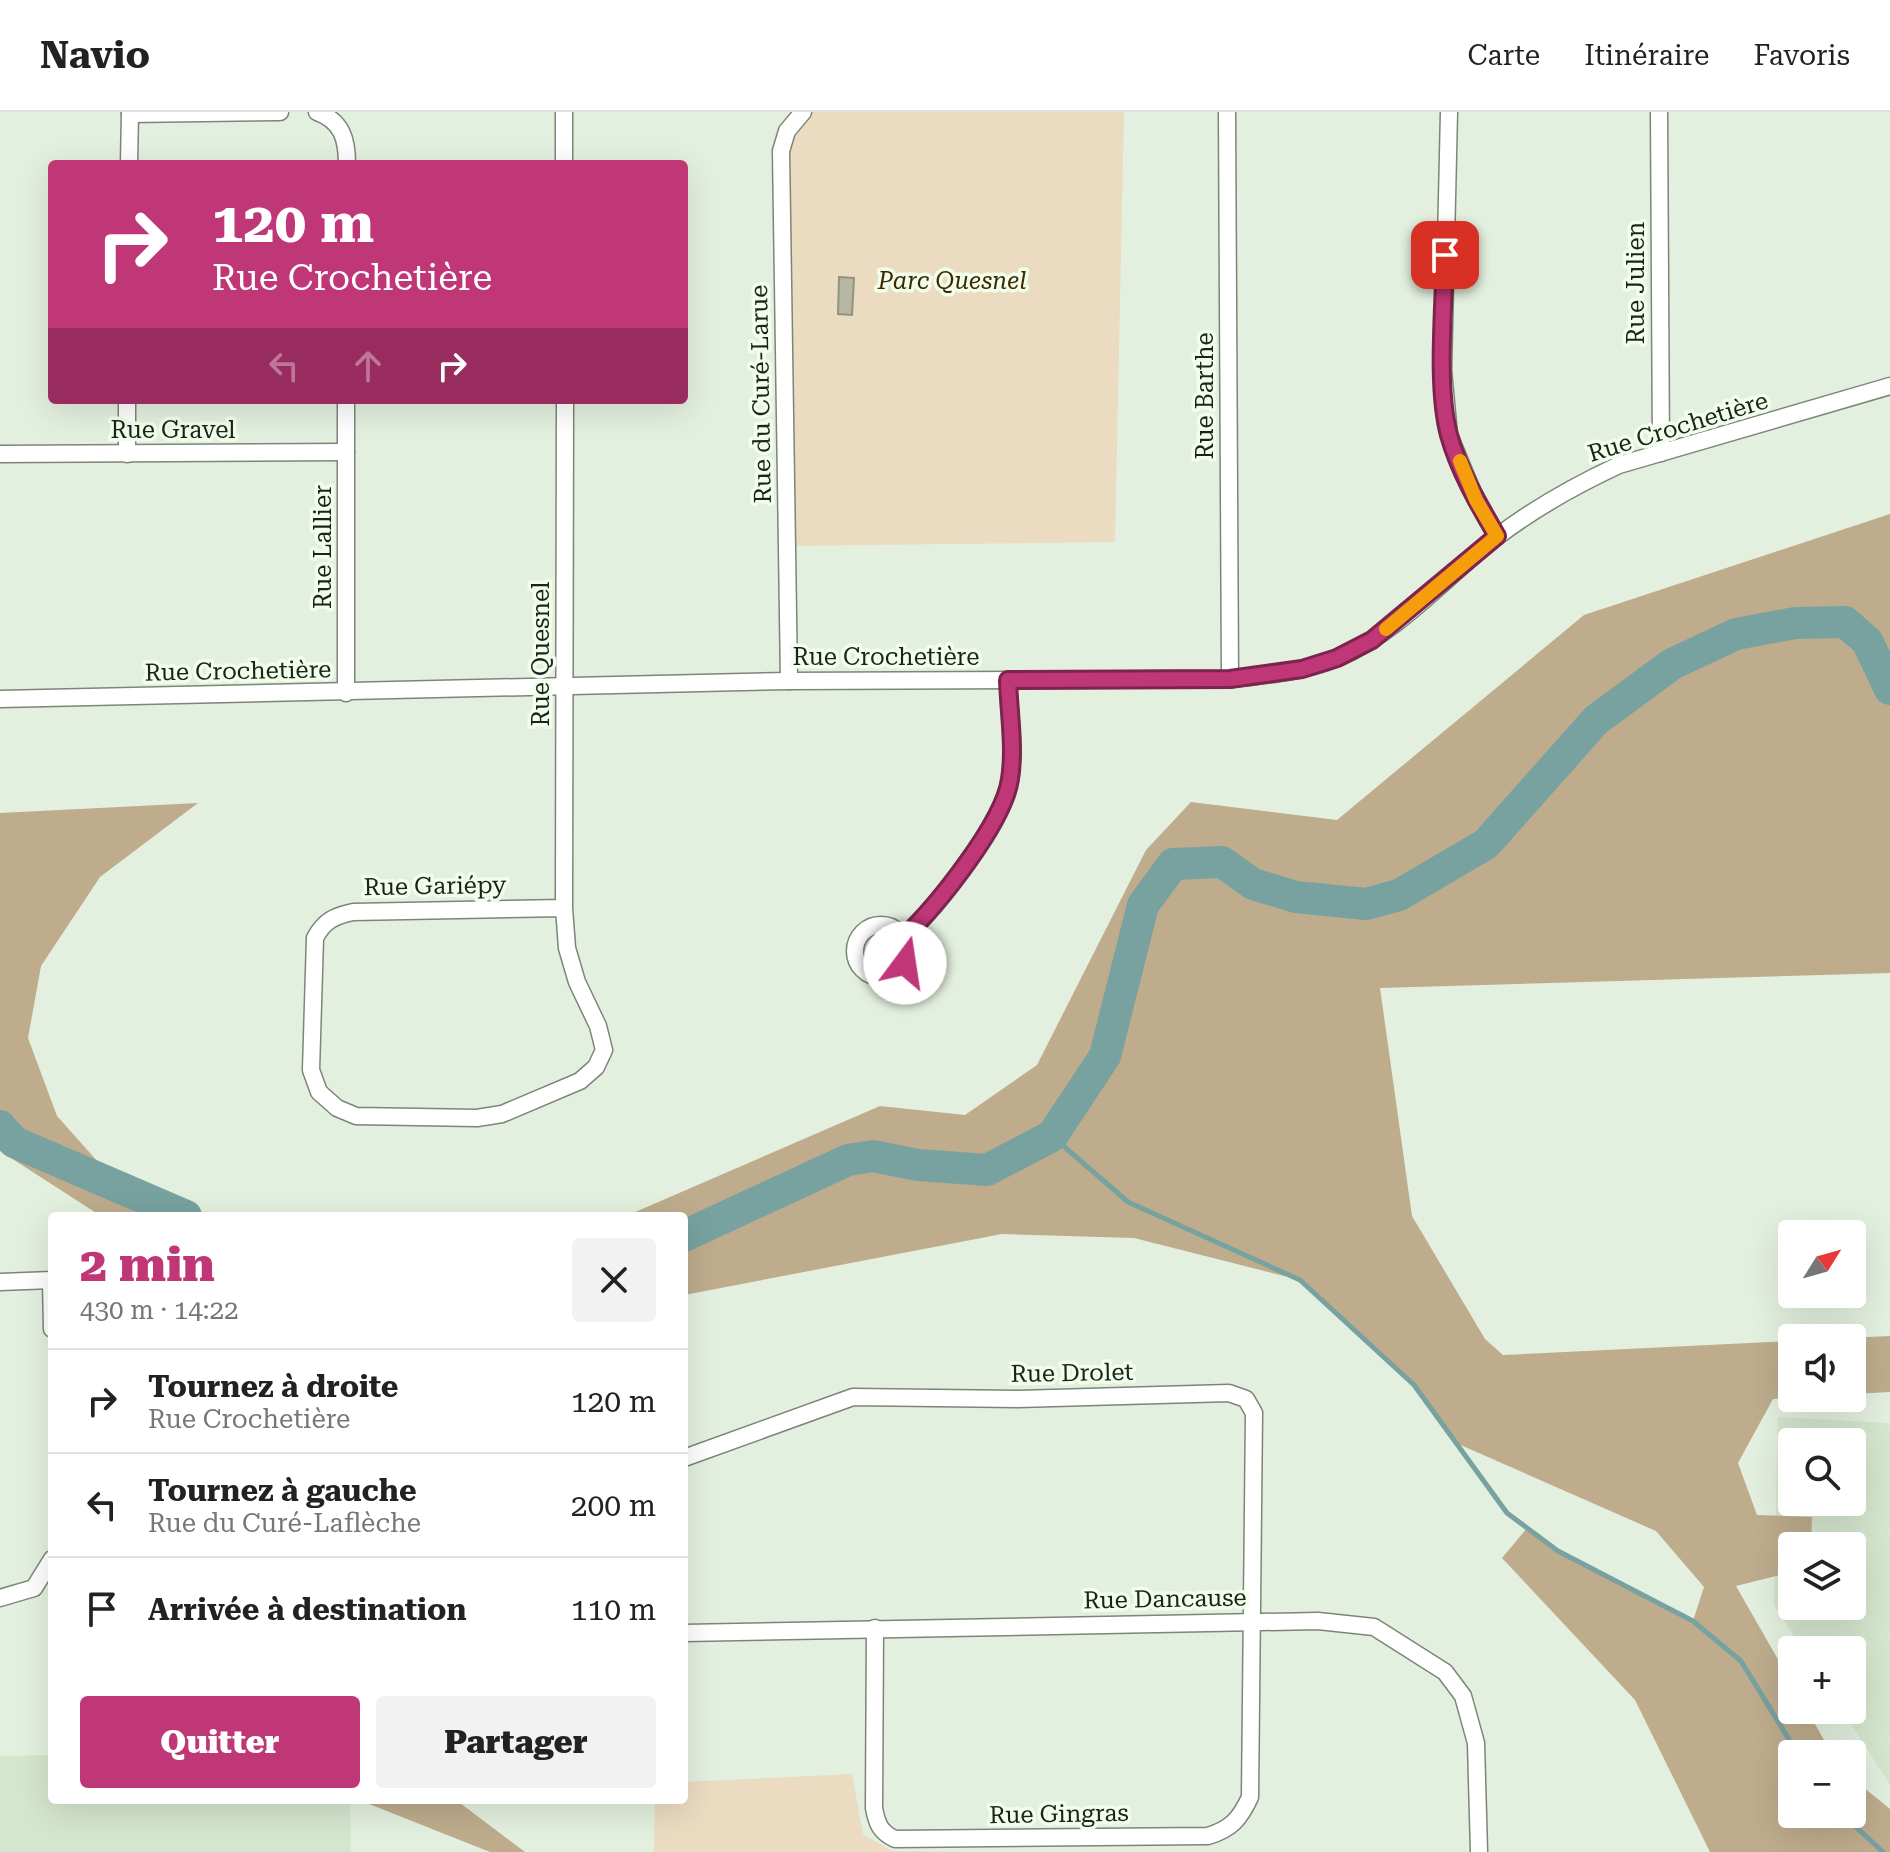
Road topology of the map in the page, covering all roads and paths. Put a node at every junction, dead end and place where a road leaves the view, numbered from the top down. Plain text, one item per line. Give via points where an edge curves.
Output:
1 (280, 112) edge
2 (317, 112) edge
3 (564, 112) edge
4 (803, 112) edge
5 (1227, 112) edge
6 (1449, 112) edge
7 (1659, 112) edge
8 (130, 113) edge
9 (129, 160) edge
10 (346, 160) edge
11 (564, 160) edge
12 (1890, 386) edge
13 (127, 404) edge
14 (346, 404) edge
15 (565, 404) edge
16 (346, 452) junction
17 (1661, 453) junction
18 (0, 454) edge
19 (127, 454) junction
20 (1497, 536) junction
21 (1230, 679) junction
22 (1008, 680) junction
23 (789, 681) junction
24 (565, 685) junction
25 (346, 693) junction
26 (0, 699) edge
27 (564, 908) junction
28 (903, 938) dead end
29 (48, 1280) edge
30 (0, 1282) edge
31 (688, 1457) edge
32 (48, 1565) edge
33 (0, 1598) edge
34 (1253, 1622) junction
35 (875, 1628) junction
36 (688, 1633) edge
37 (1036, 1845) edge
38 (1479, 1852) edge

1 - 8 street
2 - 10 street via 331,117 343,132
3 - 11 street
4 - 23 street, Rue du Curé-Larue via 787,131 781,151
5 - 21 street, Rue Barthe
6 - 20 street via 1443,370 1449,435
7 - 17 street, Rue Julien
8 - 9 street
12 - 17 street, Rue Crochetière
13 - 19 street
14 - 16 street, Rue Lallier
15 - 24 street, Rue Quesnel
16 - 19 street, Rue Gravel
16 - 25 street, Rue Lallier
17 - 20 street, Rue Crochetière via 1583,482
18 - 19 street, Rue Gravel
20 - 21 street, Rue Crochetière via 1372,640 1302,669
21 - 22 street, Rue Crochetière
22 - 23 street, Rue Crochetière
22 - 28 street via 1011,777 1006,797 982,839
23 - 24 street, Rue Crochetière
24 - 25 street, Rue Crochetière
24 - 27 street, Rue Quesnel
25 - 26 street, Rue Crochetière
27 - 27 street, Rue Gariépy via 567,948 604,1050 596,1067 580,1081 502,1114 477,1118 356,1116 319,1092 311,1070 315,938 322,924 353,912
29 - 30 street
31 - 34 street, Rue Drolet via 853,1397 1229,1393 1246,1399 1254,1413
32 - 33 street via 34,1588
34 - 35 street, Rue Dancause
34 - 37 street, Rue Gingras via 1250,1797 1242,1816 1225,1831 1208,1836
34 - 38 street, Rue Dancause via 1374,1627 1445,1672 1463,1696 1476,1743
35 - 36 street, Rue Dancause
35 - 37 street, Rue Gingras via 874,1808 883,1833 895,1839

